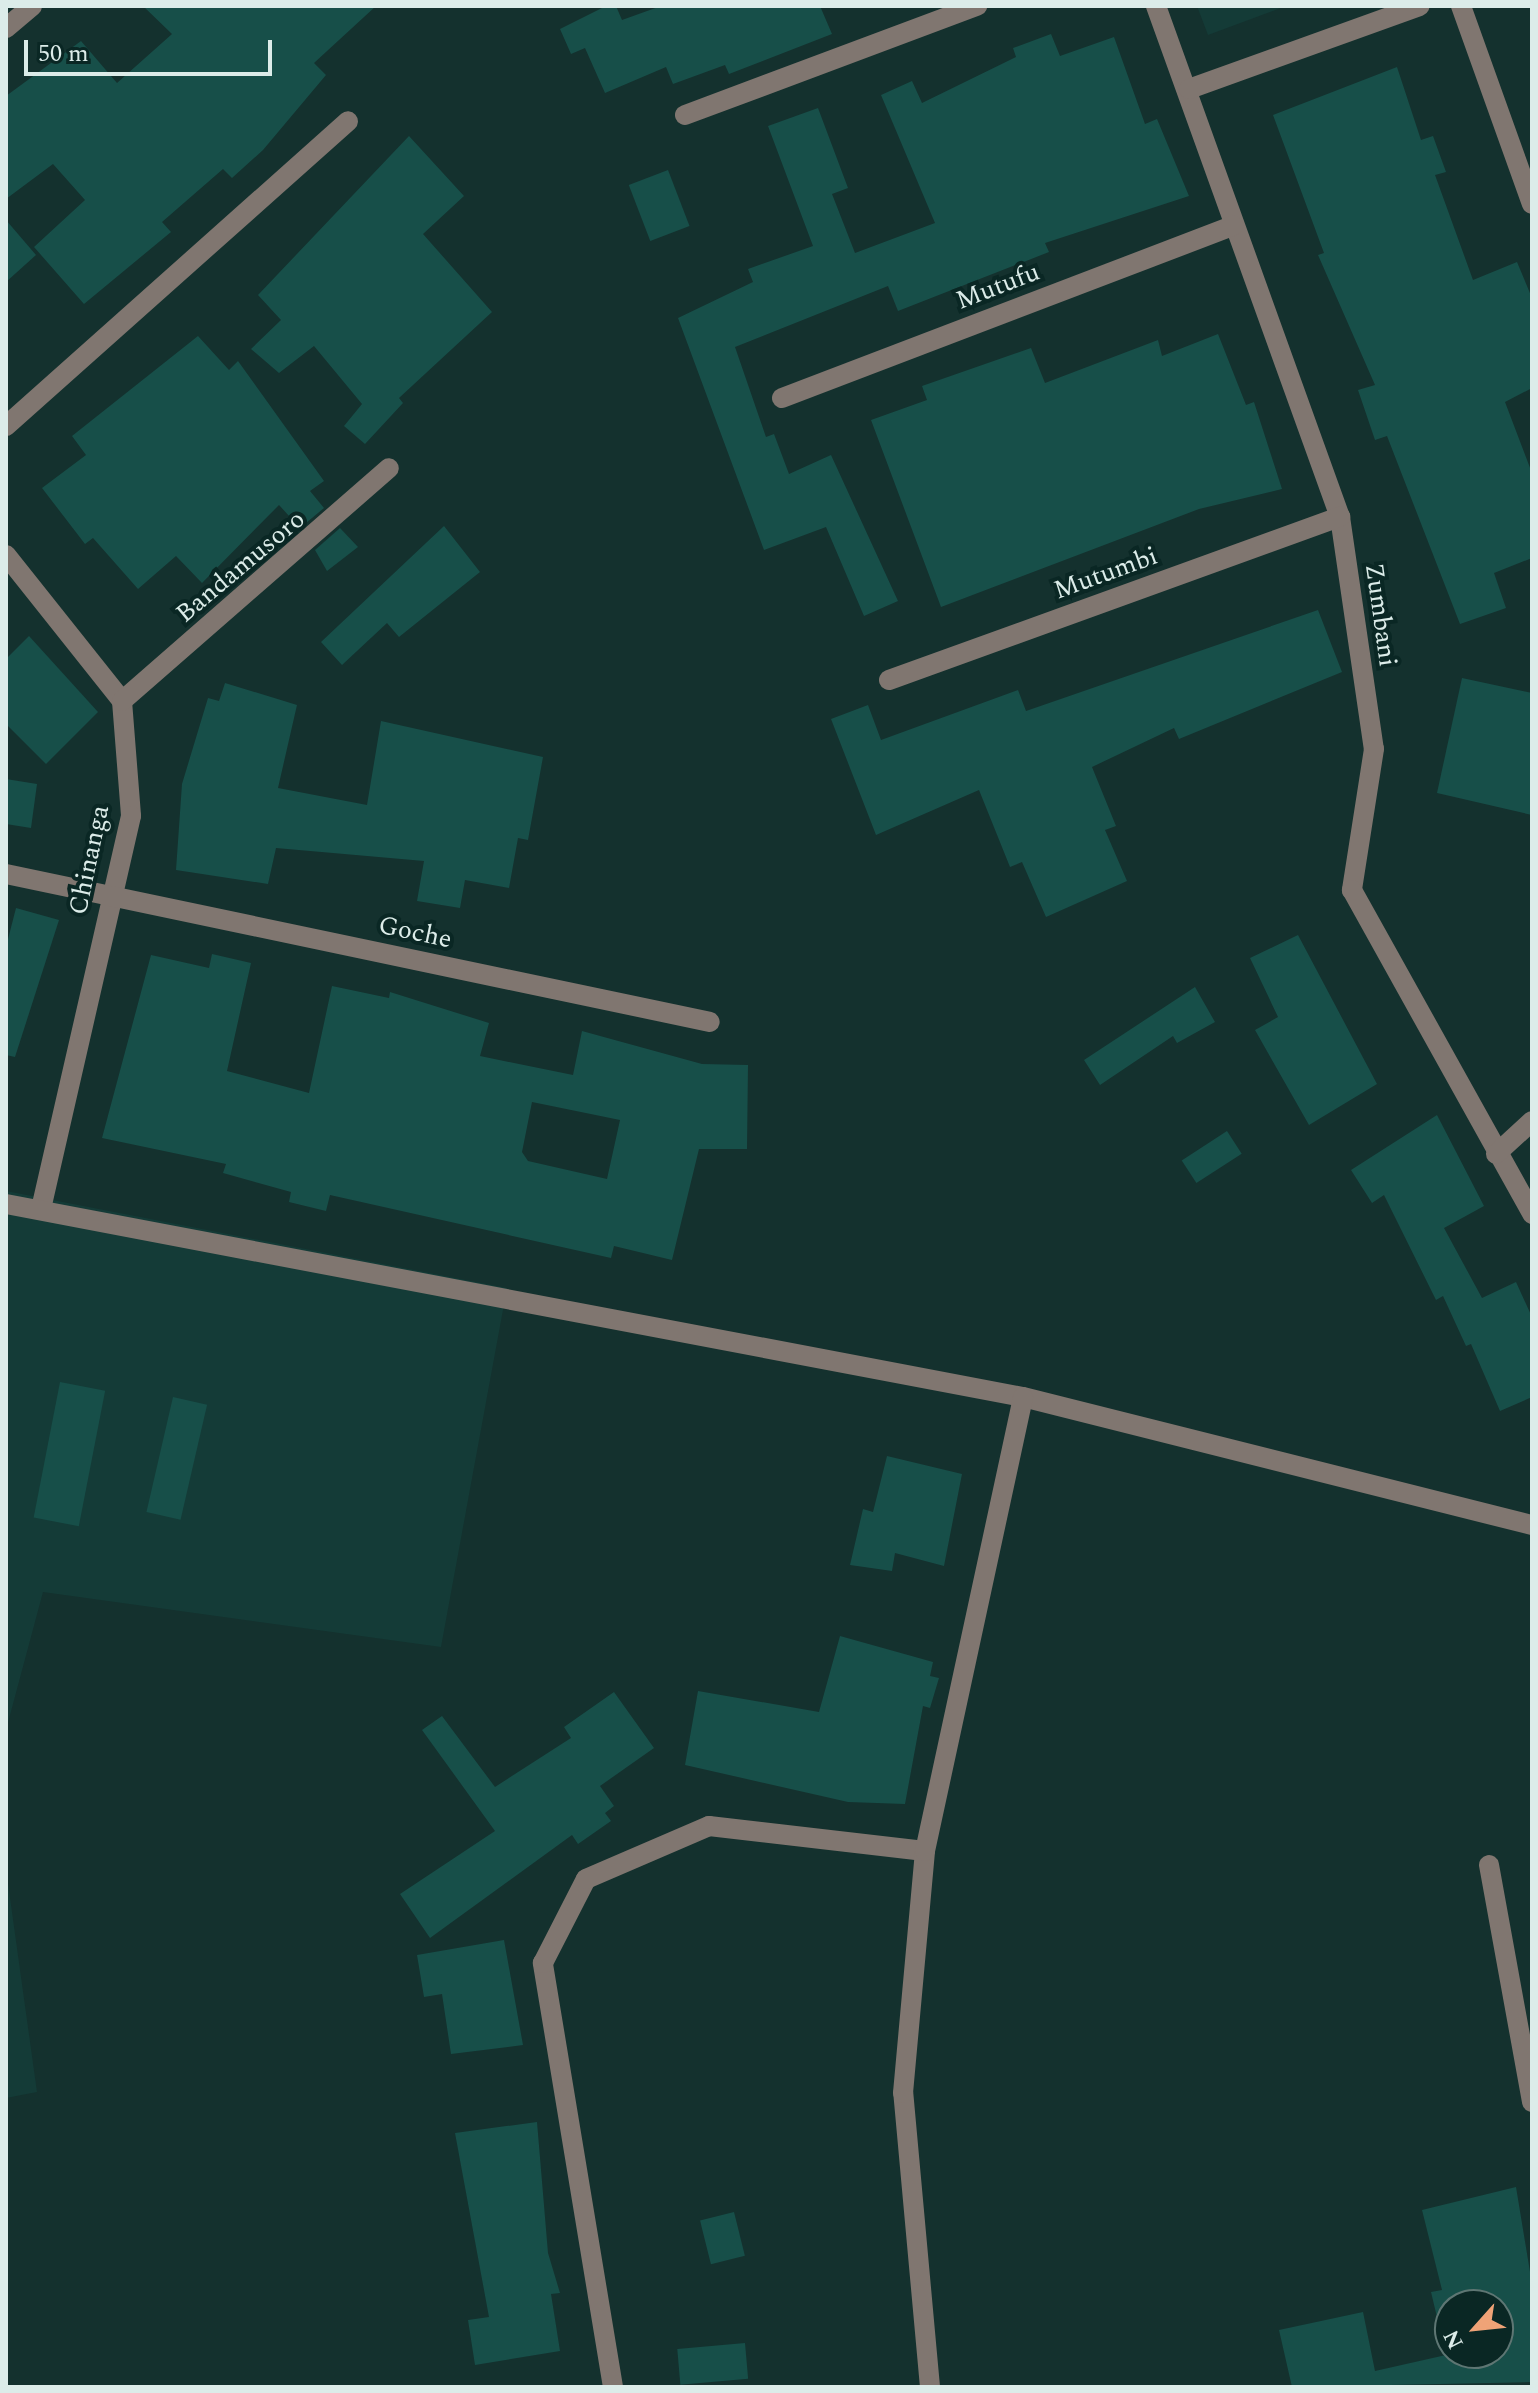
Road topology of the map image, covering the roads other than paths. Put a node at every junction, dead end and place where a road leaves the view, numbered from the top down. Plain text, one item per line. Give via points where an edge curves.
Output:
1 (32, 6) edge
2 (977, 6) edge
3 (1156, 6) edge
4 (1419, 6) edge
5 (1461, 6) edge
6 (6, 28) edge
7 (1189, 89) junction
8 (685, 115) dead end
9 (348, 121) dead end
10 (1532, 204) edge
11 (1233, 226) junction
12 (782, 398) dead end
13 (6, 426) edge
14 (389, 468) dead end
15 (1340, 517) junction
16 (6, 555) edge
17 (889, 680) dead end
18 (122, 701) junction
19 (6, 874) edge
20 (110, 895) junction
21 (710, 1022) dead end
22 (1532, 1121) edge
23 (1496, 1154) junction
24 (6, 1204) edge
25 (41, 1209) junction
26 (1532, 1214) edge
27 (1023, 1397) junction
28 (1532, 1525) edge
29 (925, 1851) junction
30 (1489, 1865) dead end
31 (1532, 2102) edge
32 (613, 2387) edge
33 (930, 2387) edge

1 - 6 street
2 - 8 street
3 - 7 street, Zumbani
4 - 7 street
5 - 10 street
7 - 11 street, Zumbani
9 - 13 street
11 - 12 street, Mutufu
11 - 15 street, Zumbani
14 - 18 street, Bandamusoro
15 - 17 street, Mutumbi
15 - 23 street, Zumbani via 1374,749 1352,890
16 - 18 street
18 - 20 street, Chinanga via 131,816
19 - 20 street, Goche
20 - 21 street, Goche
20 - 25 street, Chinanga
22 - 23 street
23 - 26 street, Zumbani
24 - 25 street
25 - 27 street
27 - 28 street
27 - 29 street
29 - 32 street via 709,1826 586,1879 543,1963
29 - 33 street via 903,2093
30 - 31 street

